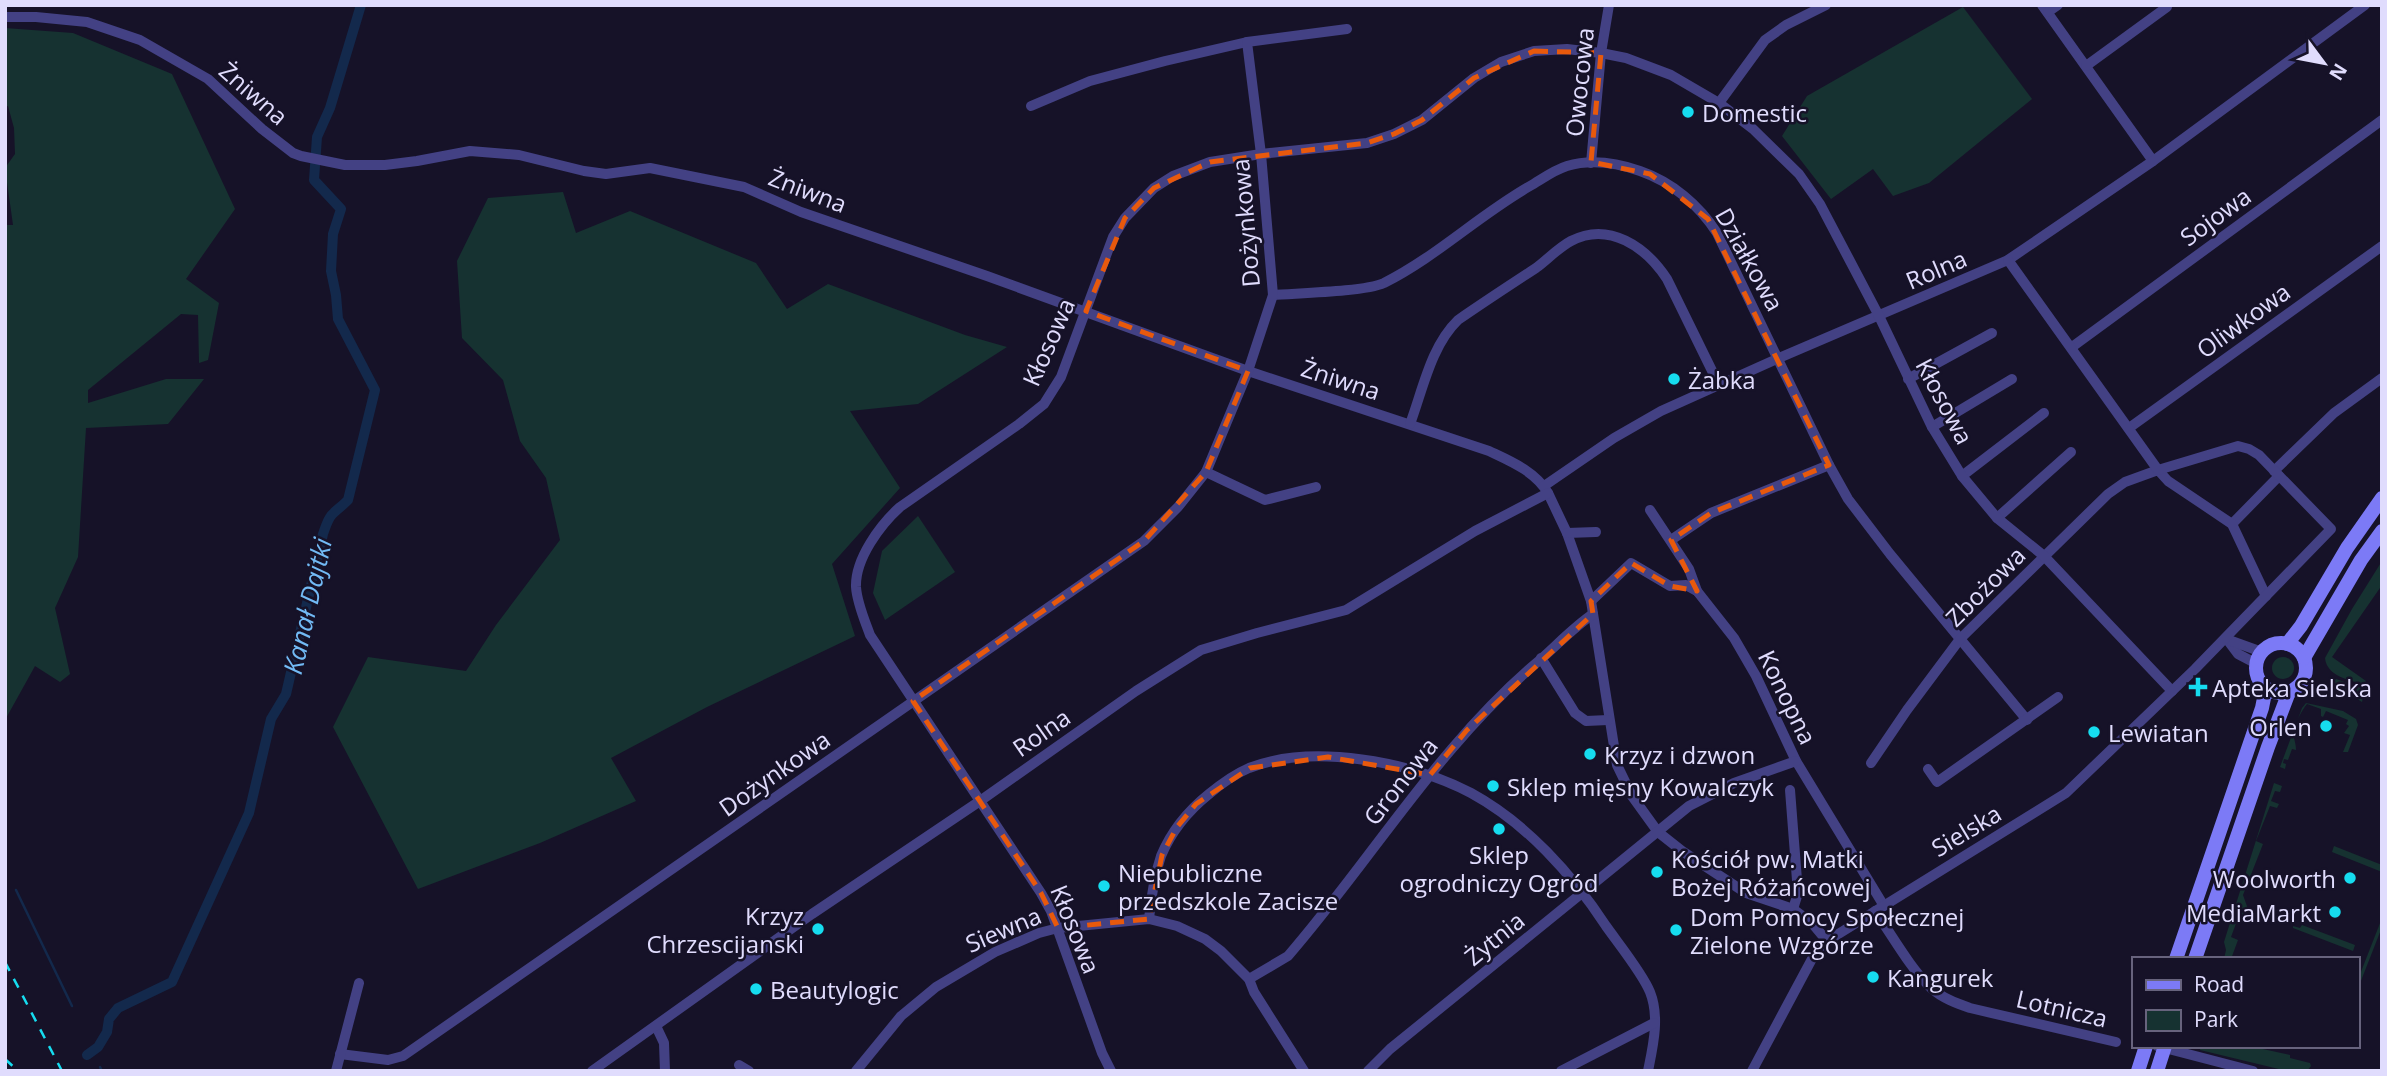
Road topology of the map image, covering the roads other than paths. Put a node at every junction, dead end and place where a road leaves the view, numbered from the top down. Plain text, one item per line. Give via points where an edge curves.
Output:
1 (1609, 5) edge
2 (1826, 5) edge
3 (2058, 5) edge
4 (2365, 5) edge
5 (2167, 7) edge
6 (2045, 9) edge
7 (5, 17) edge
8 (1347, 29) dead end
9 (1247, 42) junction
10 (1601, 53) junction
11 (2086, 66) junction
12 (1719, 103) junction
13 (1031, 106) dead end
14 (2382, 120) edge
15 (1261, 154) junction
16 (2152, 161) junction
17 (1591, 163) junction
18 (2382, 246) edge
19 (2008, 260) junction
20 (1273, 295) junction
21 (1086, 311) junction
22 (1879, 316) junction
23 (1992, 333) dead end
24 (2073, 347) junction
25 (1779, 358) junction
26 (1248, 371) junction
27 (2382, 378) edge
28 (1908, 379) junction
29 (2011, 379) dead end
30 (1718, 385) junction
31 (2044, 413) dead end
32 (1410, 424) junction
33 (1932, 426) junction
34 (2129, 428) junction
35 (2071, 452) dead end
36 (1829, 466) junction
37 (2158, 470) junction
38 (1206, 472) junction
39 (2276, 474) junction
40 (1962, 475) junction
41 (1316, 487) dead end
42 (1546, 490) junction
43 (2382, 498) edge
44 (1650, 510) dead end
45 (1997, 518) junction
46 (2232, 524) junction
47 (2331, 529) joint
48 (2382, 531) edge
49 (1596, 532) dead end
50 (1567, 533) junction
51 (1671, 540) junction
52 (2044, 556) junction
53 (1697, 591) junction
54 (2266, 596) junction
55 (1591, 601) junction
56 (1593, 614) junction
57 (2226, 638) junction
58 (1960, 639) junction
59 (2287, 644) junction
60 (1541, 658) junction
61 (2260, 658) junction
62 (2304, 658) junction
63 (2266, 688) junction
64 (2172, 691) junction
65 (2289, 692) junction
66 (2058, 697) dead end
67 (913, 702) junction
68 (1608, 720) junction
69 (2027, 720) junction
70 (1796, 761) junction
71 (1871, 763) dead end
72 (1928, 769) dead end
73 (1430, 775) junction
74 (1790, 789) dead end
75 (980, 801) junction
76 (1658, 832) junction
77 (1584, 892) junction
78 (1793, 909) junction
79 (1880, 909) junction
80 (1149, 919) junction
81 (1058, 929) junction
82 (1826, 941) junction
83 (2177, 957) edge
84 (2196, 957) edge
85 (1249, 979) junction
86 (359, 983) dead end
87 (1654, 1023) junction
88 (656, 1026) junction
89 (2116, 1042) dead end
90 (2145, 1048) edge
91 (2162, 1048) edge
92 (2166, 1048) edge
93 (340, 1055) junction
94 (739, 1065) dead end
95 (337, 1071) edge
96 (592, 1071) edge
97 (665, 1071) edge
98 (749, 1071) edge
99 (856, 1071) edge
100 (1111, 1071) edge
101 (1304, 1071) edge
102 (1368, 1071) edge
103 (1561, 1071) edge
104 (1648, 1071) edge
105 (1752, 1071) edge
106 (2138, 1071) edge
107 (2157, 1071) edge
108 (2253, 1071) edge

1 - 10 street, Owocowa
2 - 12 street via 1765,40
3 - 6 street
4 - 16 street, Rolna
5 - 11 street
6 - 11 street
7 - 21 street, Żniwna via 87,22 140,40 208,79 262,129 300,156 345,165 385,165 470,151 519,155 607,174 650,169 744,187 801,212
8 - 9 street
9 - 13 street via 1090,81
9 - 15 street, Dożynkowa
10 - 12 street, Kłosowa via 1671,75
10 - 15 street, Kłosowa via 1534,51 1501,62 1474,78 1422,120 1394,134 1367,143
10 - 17 street, Owocowa
11 - 16 street
12 - 22 street, Kłosowa via 1798,174 1820,204
14 - 24 street, Sojowa
15 - 20 street, Dożynkowa
15 - 21 street, Kłosowa via 1210,162 1154,188 1113,237
16 - 19 street, Rolna
17 - 20 street, Działkowa via 1568,166 1520,191 1381,284
17 - 25 street, Działkowa via 1650,174 1691,201 1717,233
18 - 34 street, Oliwkowa
19 - 22 street, Rolna
19 - 24 street
20 - 26 street, Dożynkowa
21 - 26 street, Żniwna
21 - 67 street, Kłosowa via 1061,377 1044,404 900,507 869,545 856,589 870,635
22 - 25 street, Rolna
22 - 28 street, Kłosowa
23 - 28 street
24 - 34 street
25 - 30 street, Rolna
25 - 36 street, Działkowa
26 - 32 street, Żniwna
26 - 38 street, Dożynkowa
27 - 39 street via 2334,413
28 - 33 street, Kłosowa
29 - 33 street
30 - 32 street via 1657,264 1622,238 1594,233 1570,242 1447,331
30 - 42 street, Rolna via 1637,425
31 - 40 street
32 - 42 street, Żniwna via 1522,467
33 - 40 street, Kłosowa
34 - 37 street
35 - 45 street
36 - 51 street via 1711,513
36 - 58 street, Działkowa via 1882,543
37 - 39 street, Zbożowa via 2238,446 2259,455
37 - 46 street
37 - 52 street, Zbożowa via 2124,482 2108,494
38 - 41 street via 1265,500
38 - 67 street, Dożynkowa via 1144,541
39 - 46 street
39 - 47 street, Zbożowa
40 - 45 street, Kłosowa
42 - 50 street, Żniwna
42 - 75 street, Rolna via 1346,610 1201,650
43 - 59 main road
44 - 51 street, Konopna
45 - 52 street, Kłosowa
46 - 54 street
47 - 54 street, Sielska
48 - 62 main road
49 - 50 street
50 - 55 street, Żniwna
51 - 53 street, Konopna
52 - 58 street, Zbożowa
52 - 64 street, Kłosowa
53 - 55 street via 1686,585 1670,586 1631,563
53 - 70 street, Konopna via 1734,638
54 - 57 street, Sielska
55 - 56 street, Żniwna
56 - 60 street, Gronowa
56 - 68 street, Żniwna
57 - 61 street
57 - 64 street, Sielska
58 - 69 street, Działkowa
58 - 71 street, Zbożowa
59 - 61 main road via 2273,645
59 - 62 main road
60 - 68 street via 1575,713 1586,721
60 - 73 street, Gronowa via 1467,730
61 - 63 main road via 2258,677
62 - 65 main road via 2305,678
63 - 65 main road
63 - 83 main road
64 - 79 street, Sielska via 2066,793
65 - 84 main road
66 - 69 street
67 - 75 street, Kłosowa
67 - 93 street, Dożynkowa via 403,1056 388,1060
68 - 76 street, Żniwna via 1617,765
69 - 72 street via 1937,782
70 - 76 street, Żytnia via 1734,783 1689,806
70 - 79 street, Konopna
73 - 77 street via 1471,793 1504,815
73 - 80 street via 1359,758 1287,759 1250,768 1196,804 1177,827 1152,887
73 - 85 street, Gronowa via 1288,956
74 - 78 street via 1798,893
75 - 81 street, Kłosowa via 1041,893
75 - 88 street, Rolna
76 - 77 street, Żytnia
76 - 78 street, Żniwna via 1746,894
77 - 87 street via 1650,992
77 - 102 street, Żytnia
78 - 82 street, Żniwna
79 - 82 street, Sielska
79 - 89 street, Lotnicza via 1919,975 1947,999
80 - 81 street, Siewna
80 - 85 street, Siewna via 1205,939
81 - 99 street, Siewna via 995,952 936,987 901,1016
81 - 100 street, Kłosowa
82 - 105 street, Sielska
85 - 101 street, Siewna
86 - 93 street
87 - 103 street
87 - 104 street
88 - 96 street, Rolna
88 - 97 street via 664,1043
90 - 106 main road
91 - 107 main road
92 - 108 street
93 - 95 street
94 - 98 street

